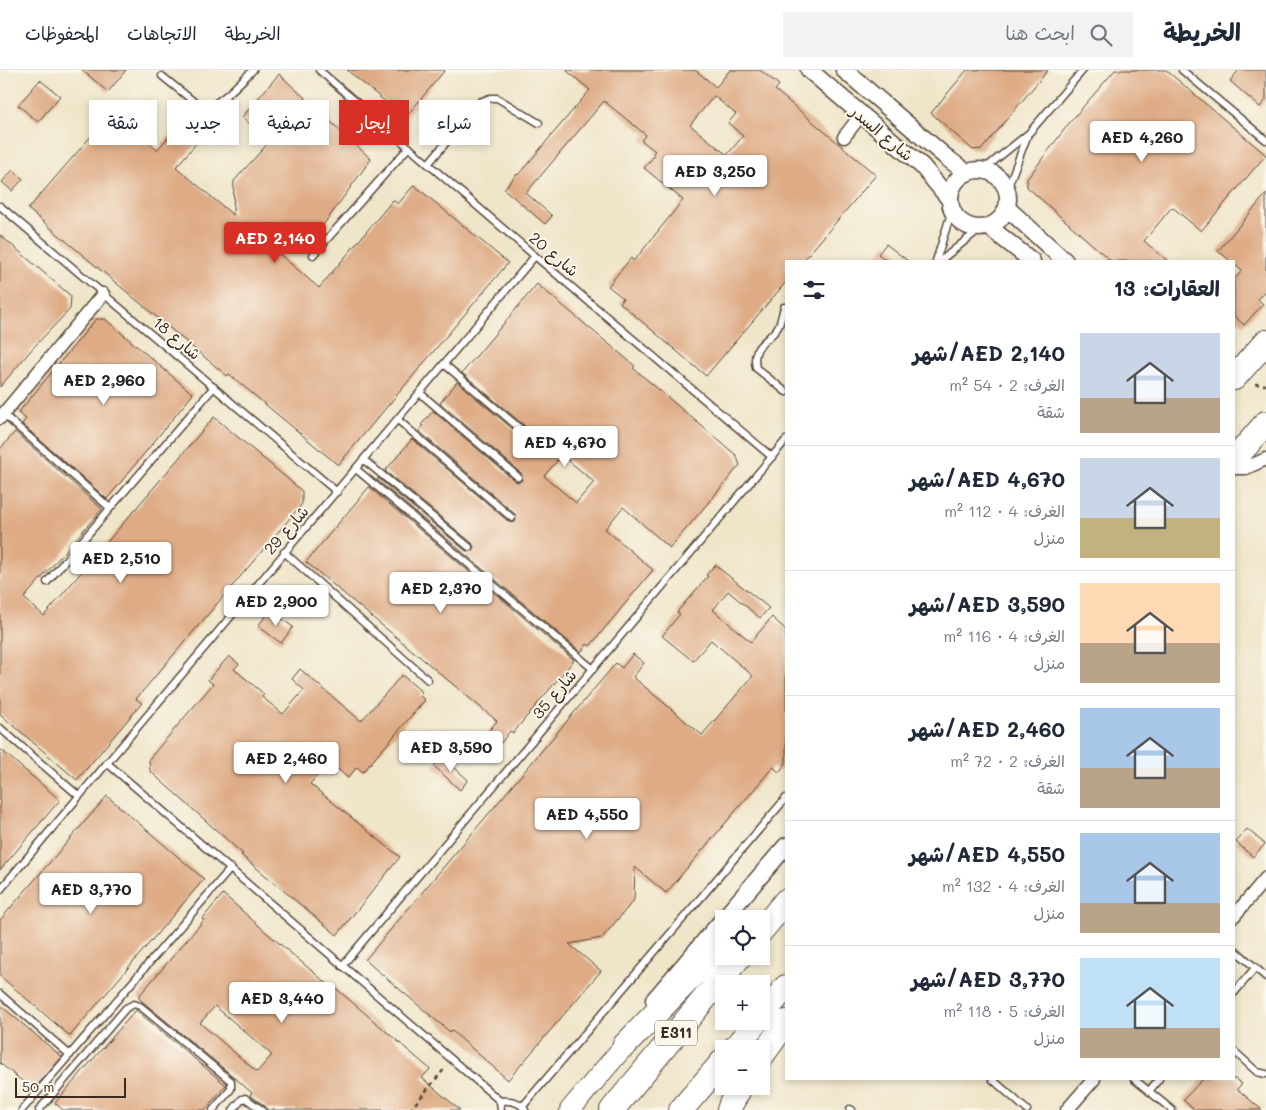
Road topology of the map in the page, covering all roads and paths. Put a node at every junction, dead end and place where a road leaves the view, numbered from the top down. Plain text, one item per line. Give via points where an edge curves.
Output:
1 (252, 70) edge
2 (320, 70) edge
3 (809, 70) edge
4 (844, 70) edge
5 (1083, 70) edge
6 (1182, 70) edge
7 (162, 76) dead end
8 (861, 115) junction
9 (539, 123) dead end
10 (1029, 133) junction
11 (844, 137) dead end
12 (1266, 140) edge
13 (409, 147) junction
14 (428, 164) junction
15 (975, 172) junction
16 (1007, 189) junction
17 (951, 205) junction
18 (0, 206) edge
19 (1007, 208) junction
20 (985, 228) junction
21 (313, 255) dead end
22 (535, 256) junction
23 (936, 260) edge
24 (941, 260) edge
25 (1031, 260) edge
26 (1063, 260) edge
27 (103, 294) junction
28 (785, 308) edge
29 (1266, 342) edge
30 (444, 364) junction
31 (1235, 377) edge
32 (214, 387) junction
33 (785, 391) edge
34 (420, 393) junction
35 (2, 416) edge
36 (398, 420) junction
37 (1266, 423) edge
38 (785, 441) edge
39 (544, 448) dead end
40 (772, 457) junction
41 (1235, 459) edge
42 (364, 460) junction
43 (1266, 460) edge
44 (1235, 468) edge
45 (356, 469) junction
46 (518, 477) dead end
47 (337, 492) junction
48 (110, 508) junction
49 (512, 518) dead end
50 (469, 547) dead end
51 (284, 552) junction
52 (47, 582) dead end
53 (593, 669) junction
54 (428, 680) dead end
55 (0, 728) edge
56 (107, 763) junction
57 (79, 796) junction
58 (785, 799) edge
59 (785, 847) edge
60 (231, 868) junction
61 (1266, 878) edge
62 (0, 890) edge
63 (1235, 915) edge
64 (1235, 950) edge
65 (715, 955) edge
66 (733, 965) edge
67 (342, 966) junction
68 (1255, 968) junction
69 (1266, 978) edge
70 (785, 988) edge
71 (1235, 992) edge
72 (0, 994) edge
73 (770, 1006) edge
74 (785, 1023) edge
75 (750, 1030) edge
76 (741, 1040) edge
77 (770, 1044) edge
78 (625, 1046) junction
79 (1235, 1052) edge
80 (70, 1055) junction
81 (452, 1060) junction
82 (715, 1071) edge
83 (1266, 1074) edge
84 (993, 1080) edge
85 (1093, 1080) edge
86 (1135, 1080) edge
87 (1158, 1080) edge
88 (1149, 1091) junction
89 (736, 1095) edge
90 (500, 1101) junction
91 (524, 1108) edge
92 (22, 1110) edge
93 (39, 1110) edge
94 (213, 1110) edge
95 (233, 1110) edge
96 (262, 1110) edge
97 (410, 1110) edge
98 (501, 1110) edge
99 (570, 1110) edge
100 (612, 1110) edge
101 (682, 1110) edge
102 (729, 1110) edge
103 (1027, 1110) edge
104 (1067, 1110) edge
105 (1172, 1110) edge

1 - 7 lane via 218,101 203,109
2 - 13 lane, شارع 20
3 - 8 street, شارع السدر
4 - 15 street, شارع السدر via 947,158
5 - 10 lane
6 - 12 lane
8 - 11 street
8 - 17 street, شارع السدر via 922,166
9 - 14 lane via 497,98 490,98 480,102
10 - 15 lane
10 - 16 lane
13 - 14 lane, شارع 20
13 - 21 lane
14 - 22 lane, شارع 20
15 - 16 street via 993,173
15 - 17 street via 954,184
16 - 19 street
17 - 20 street via 959,220 969,227
17 - 23 lane
18 - 27 lane, شارع 18
19 - 20 street via 1001,219
19 - 26 street
20 - 24 lane
20 - 25 street
22 - 30 lane, شارع 29
22 - 40 lane, شارع 20
27 - 32 lane, شارع 18
27 - 35 street
28 - 33 lane via 778,327 756,350 755,361 756,368
29 - 31 highway
30 - 34 lane, شارع 29
30 - 39 lane
32 - 47 lane, شارع 18
32 - 48 lane
34 - 36 lane, شارع 29
34 - 46 lane
35 - 48 lane
36 - 42 lane, شارع 29
36 - 49 lane
37 - 41 highway
38 - 40 lane, شارع 35
40 - 53 lane, شارع 35
42 - 45 lane, شارع 29
42 - 50 lane
43 - 44 street via 1246,468
45 - 47 lane, شارع 29
45 - 53 lane
47 - 51 lane, شارع 29
48 - 52 lane
51 - 54 lane
51 - 56 lane, شارع 29
53 - 67 lane, شارع 35
55 - 57 lane
56 - 57 lane, شارع 29
56 - 60 lane
57 - 62 lane, شارع 29
58 - 91 lane
59 - 78 street via 642,1015
60 - 67 lane
60 - 80 lane
61 - 63 street
64 - 68 lane
65 - 78 highway
66 - 100 highway, E311
67 - 81 lane
68 - 69 lane
68 - 71 lane
70 - 73 highway
72 - 80 lane
74 - 77 highway
75 - 76 highway
78 - 99 main road
79 - 83 lane via 1257,1072
80 - 92 lane
81 - 90 lane
81 - 97 path
82 - 101 highway
84 - 103 lane
85 - 104 street
86 - 88 lane
87 - 88 lane
88 - 105 lane
89 - 102 highway
90 - 91 lane via 515,1102
90 - 98 lane
93 - 94 lane via 126,1008 134,1004 231,1081 231,1089
95 - 96 lane via 245,1098

